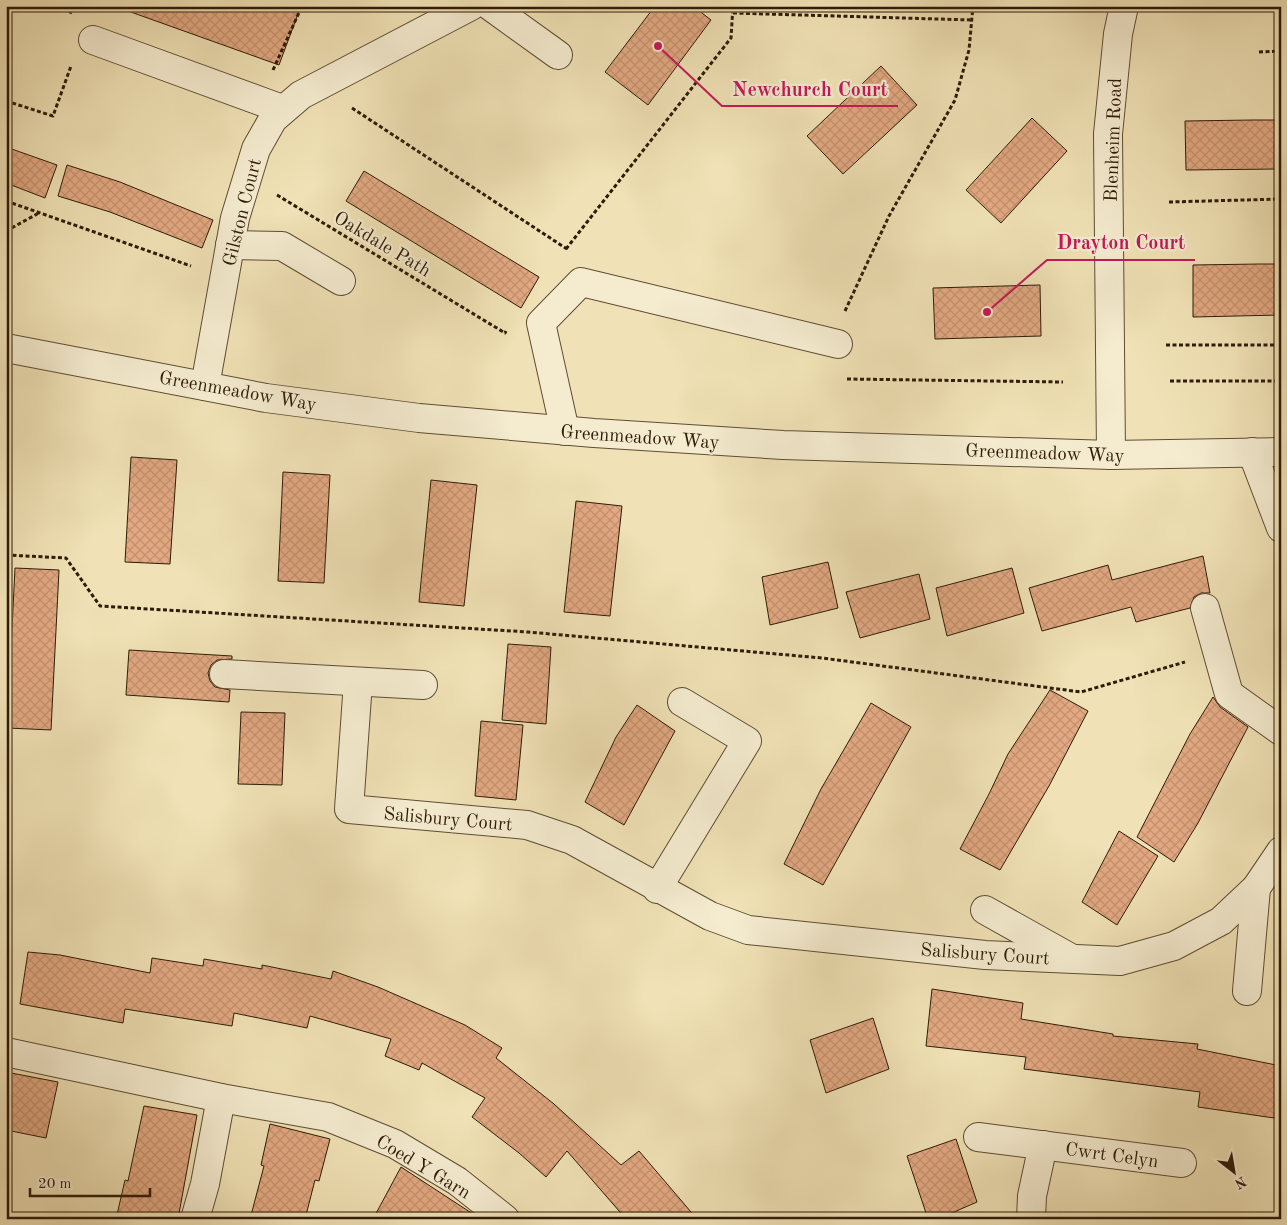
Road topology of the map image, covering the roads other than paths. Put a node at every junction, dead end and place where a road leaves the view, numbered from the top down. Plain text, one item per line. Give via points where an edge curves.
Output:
1 (471, 6) edge
2 (490, 6) edge
3 (1124, 6) edge
4 (93, 40) dead end
5 (558, 55) dead end
6 (282, 109) junction
7 (230, 245) junction
8 (341, 281) dead end
9 (838, 344) road end
10 (6, 348) edge
11 (205, 386) junction
12 (564, 431) junction
13 (1252, 452) junction
14 (1281, 452) edge
15 (1111, 455) junction
16 (1281, 528) edge
17 (1206, 608) dead end
18 (224, 674) dead end
19 (358, 682) junction
20 (423, 685) dead end
21 (682, 702) dead end
22 (1281, 731) edge
23 (1281, 851) edge
24 (1256, 888) junction
25 (657, 889) junction
26 (985, 910) dead end
27 (1073, 959) junction
28 (1247, 991) dead end
29 (6, 1052) edge
30 (221, 1098) junction
31 (978, 1137) dead end
32 (1043, 1145) junction
33 (1182, 1164) dead end
34 (196, 1219) edge
35 (504, 1219) edge
36 (1031, 1219) edge

1 - 6 street, Gilston Court via 301,95
2 - 5 street
3 - 15 street, Blenheim Road via 1108,134
4 - 6 street
6 - 7 street, Gilston Court via 256,149
7 - 8 street via 282,246
7 - 11 street, Gilston Court
9 - 12 street via 581,282 542,323
10 - 11 street, Greenmeadow Way
11 - 12 street, Greenmeadow Way via 266,398 419,418
12 - 15 street, Greenmeadow Way via 783,445
13 - 14 street, Greenmeadow Way
13 - 15 street, Greenmeadow Way
13 - 16 street
17 - 22 street via 1229,694
18 - 19 street
19 - 20 street
19 - 25 street, Salisbury Court via 349,809 527,826 572,840
21 - 25 street via 747,740
23 - 24 street, Salisbury Court
24 - 27 street, Salisbury Court via 1221,921 1174,946 1120,961
24 - 28 street
25 - 27 street, Salisbury Court via 710,916 748,930 985,955
26 - 27 street
29 - 30 street, Coed Y Garn
30 - 34 street
30 - 35 street, Coed Y Garn via 328,1117 395,1144 457,1181
31 - 32 street, Cwrt Celyn
32 - 33 street, Cwrt Celyn
32 - 36 street, Cwrt Celyn via 1032,1196

